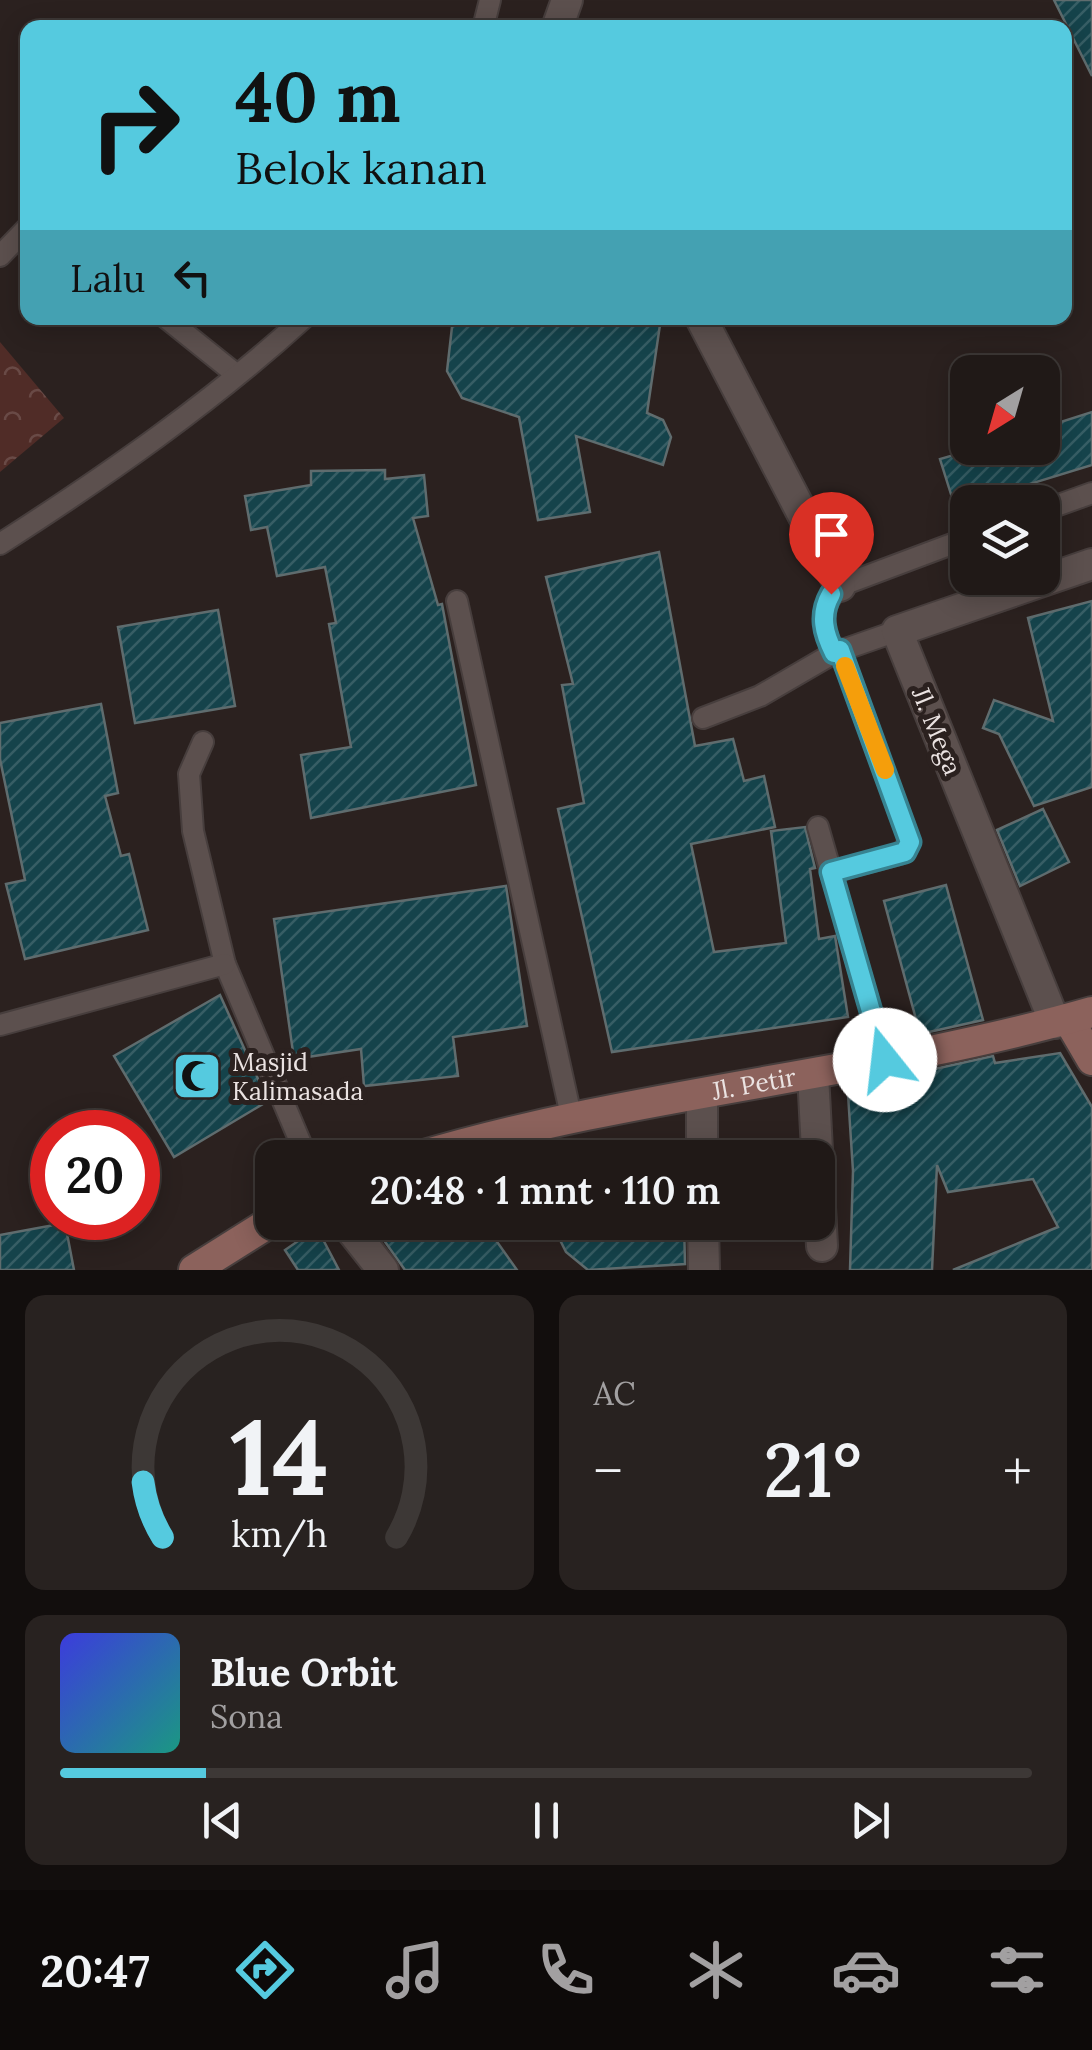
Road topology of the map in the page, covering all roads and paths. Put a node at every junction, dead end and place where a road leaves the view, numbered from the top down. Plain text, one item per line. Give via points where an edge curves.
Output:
1 (20, 236) edge
2 (0, 256) edge
3 (175, 325) edge
4 (296, 325) edge
5 (705, 325) edge
6 (237, 375) junction
7 (1092, 493) edge
8 (1060, 505) edge
9 (0, 544) edge
10 (950, 545) edge
11 (1092, 564) edge
12 (840, 586) junction
13 (457, 601) dead end
14 (897, 631) junction
15 (837, 652) junction
16 (703, 718) dead end
17 (203, 742) dead end
18 (818, 826) dead end
19 (831, 872) junction
20 (225, 964) junction
21 (1072, 1018) edge
22 (0, 1025) edge
23 (885, 1060) junction
24 (1092, 1060) edge
25 (813, 1074) junction
26 (702, 1094) junction
27 (572, 1120) junction
28 (299, 1140) edge
29 (489, 1140) edge
30 (702, 1140) edge
31 (255, 1232) edge
32 (360, 1240) edge
33 (703, 1240) edge
34 (822, 1246) dead end
35 (194, 1270) edge
36 (383, 1270) edge
37 (704, 1270) edge

1 - 2 lane
3 - 6 lane
4 - 6 lane
5 - 12 street
6 - 9 lane via 93,484
7 - 8 lane
10 - 12 lane
11 - 14 street
12 - 15 lane via 824,616
13 - 27 lane
14 - 15 lane
14 - 21 street, Jl. Mega
15 - 16 lane via 777,688
15 - 19 lane via 910,842 905,852
17 - 20 lane via 189,774 193,830
18 - 19 lane
19 - 23 lane
20 - 22 lane
20 - 28 lane
21 - 23 main road, Jl. Petir
21 - 24 main road
23 - 25 main road, Jl. Petir
25 - 26 main road, Jl. Petir
25 - 34 street
26 - 27 main road, Jl. Petir
26 - 30 street
27 - 29 main road, Jl. Petir
31 - 35 main road
32 - 36 street
33 - 37 street

